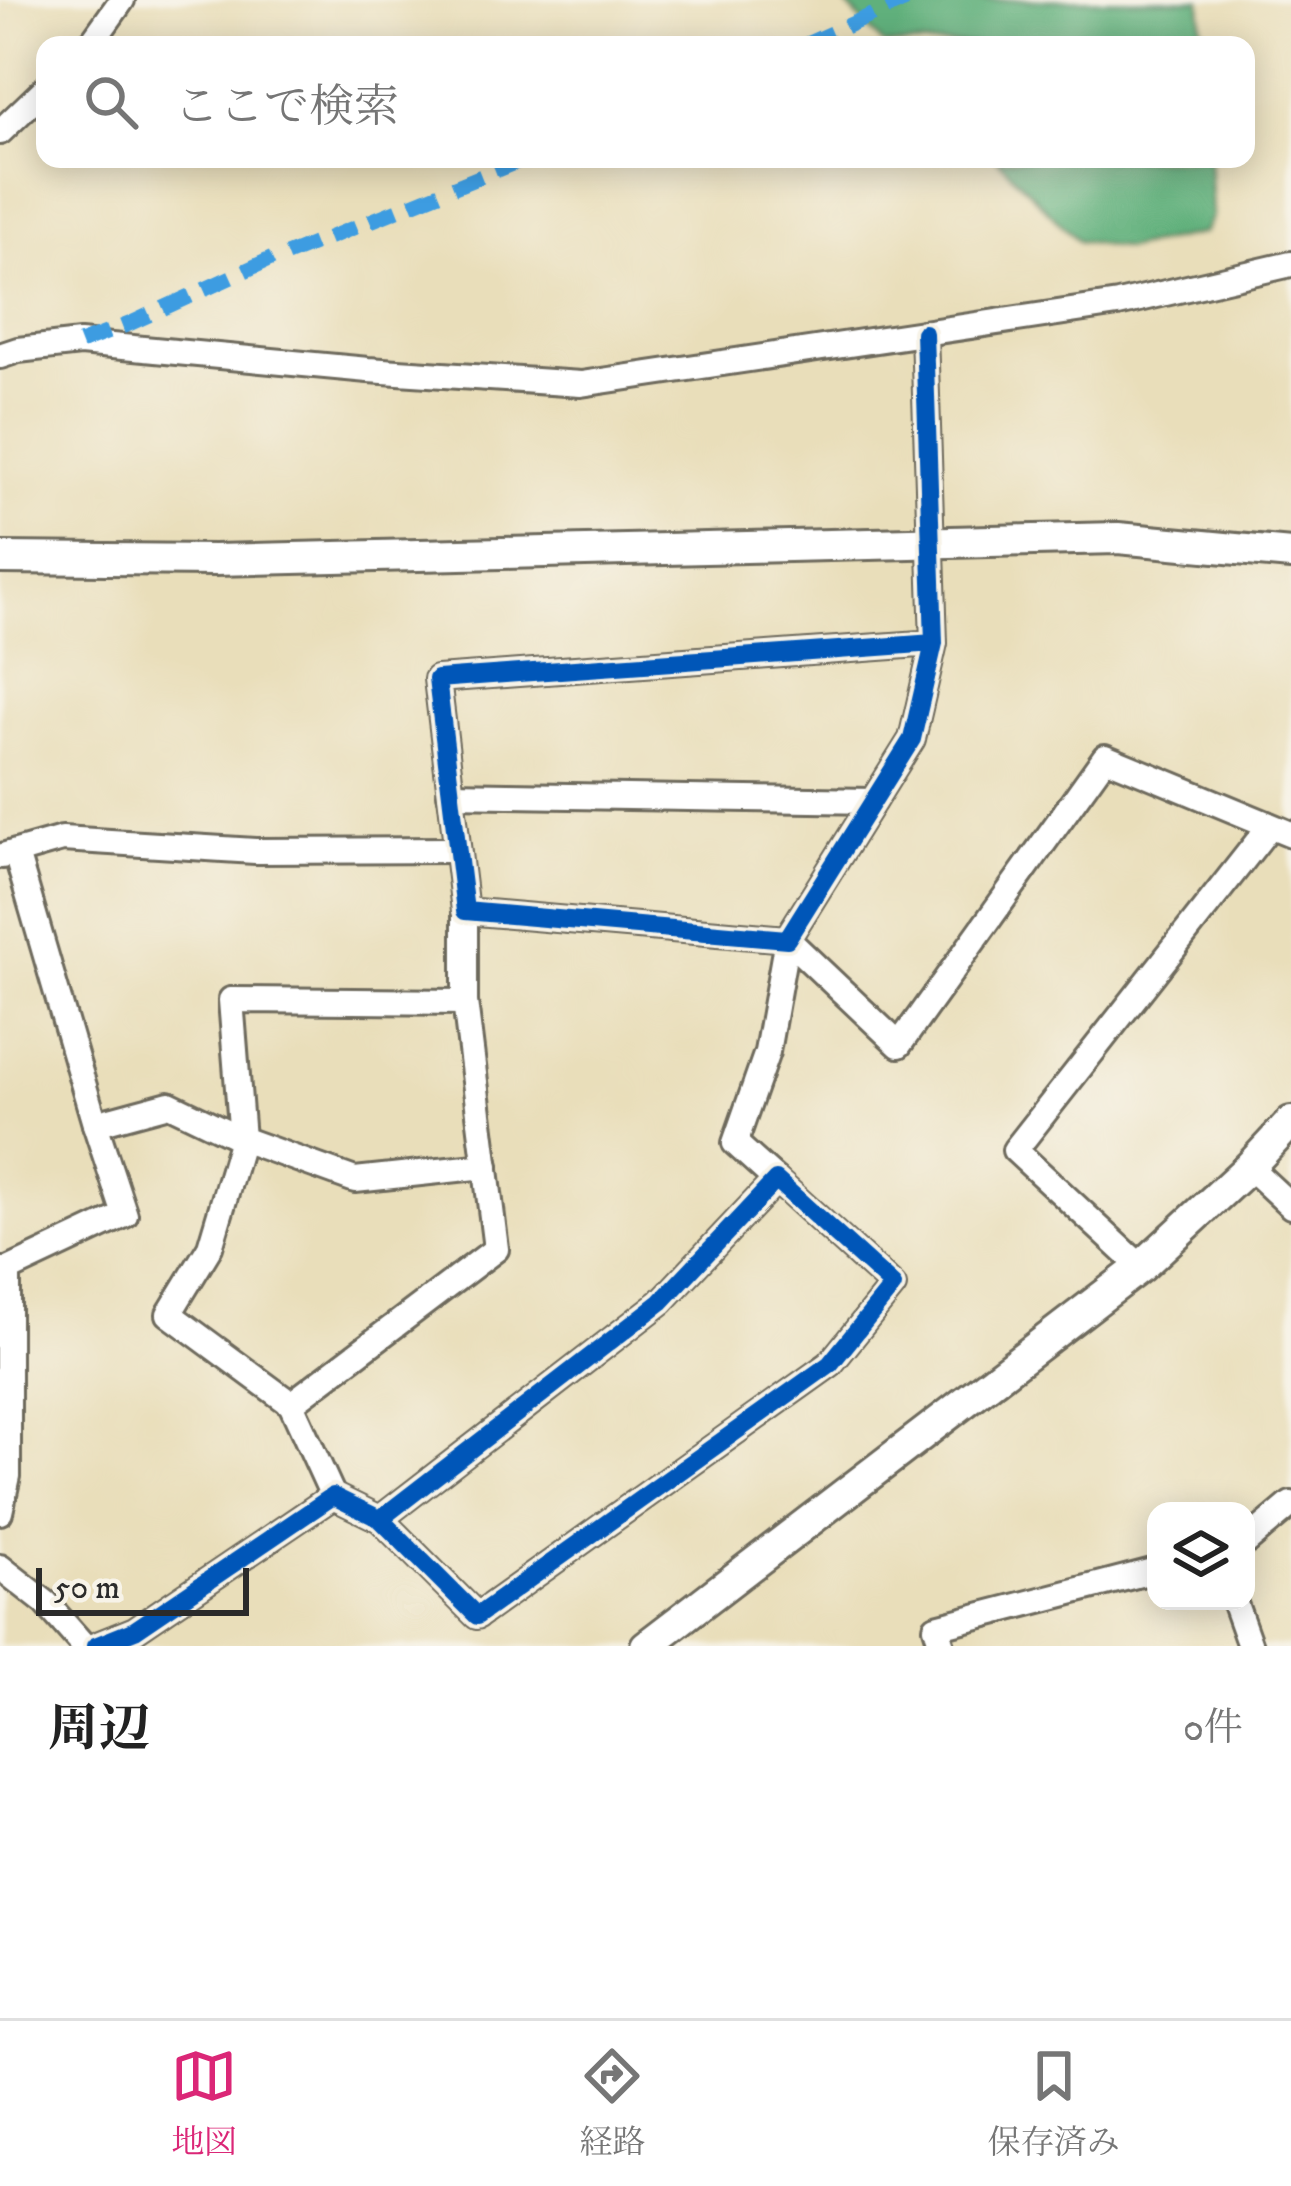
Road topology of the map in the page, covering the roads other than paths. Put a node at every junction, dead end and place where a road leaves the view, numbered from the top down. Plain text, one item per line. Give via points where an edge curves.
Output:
1 (122, 0) edge
2 (96, 36) edge
3 (36, 98) edge
4 (0, 132) edge
5 (1291, 264) edge
6 (924, 333) junction
7 (0, 356) edge
8 (932, 542) junction
9 (1291, 554) edge
10 (0, 558) edge
11 (934, 644) junction
12 (450, 794) junction
13 (873, 801) junction
14 (1281, 830) edge
15 (457, 850) junction
16 (8, 855) edge
17 (464, 910) junction
18 (787, 939) junction
19 (465, 1002) junction
20 (1291, 1122) edge
21 (95, 1124) junction
22 (242, 1139) junction
23 (486, 1166) junction
24 (1249, 1167) junction
25 (776, 1180) junction
26 (1291, 1206) edge
27 (1141, 1267) junction
28 (4, 1270) edge
29 (291, 1404) junction
30 (333, 1496) junction
31 (1291, 1504) edge
32 (0, 1513) edge
33 (380, 1519) junction
34 (1255, 1534) edge
35 (0, 1567) edge
36 (1147, 1572) edge
37 (1237, 1610) edge
38 (84, 1646) edge
39 (95, 1646) edge
40 (646, 1646) edge
41 (942, 1646) edge
42 (1250, 1646) edge

1 - 2 street
3 - 4 street
5 - 6 street via 1118,304
6 - 7 street via 580,384 80,343
6 - 8 street
8 - 9 street via 1118,538
8 - 10 street
8 - 11 street
11 - 12 street via 436,679
11 - 13 street via 912,739
12 - 13 street
12 - 15 street
13 - 18 street
14 - 18 street via 1105,757 899,1045
14 - 27 street via 1015,1150
15 - 16 street via 62,839
15 - 17 street
16 - 21 street
17 - 18 street
17 - 19 street
18 - 25 street via 767,1052 735,1142
19 - 22 street via 232,1000
19 - 23 street
20 - 24 street
21 - 22 street via 169,1105
21 - 28 street via 125,1215
22 - 23 street via 356,1180
22 - 29 street via 210,1247 169,1313
23 - 29 street via 496,1249
24 - 26 street
24 - 27 street
25 - 33 street via 661,1302
25 - 33 street via 892,1286 830,1364 477,1616
27 - 40 street
28 - 32 street via 8,1476
29 - 30 street
30 - 33 street
30 - 39 street via 136,1630
31 - 34 street
35 - 38 street
36 - 41 street via 937,1627
37 - 42 street

